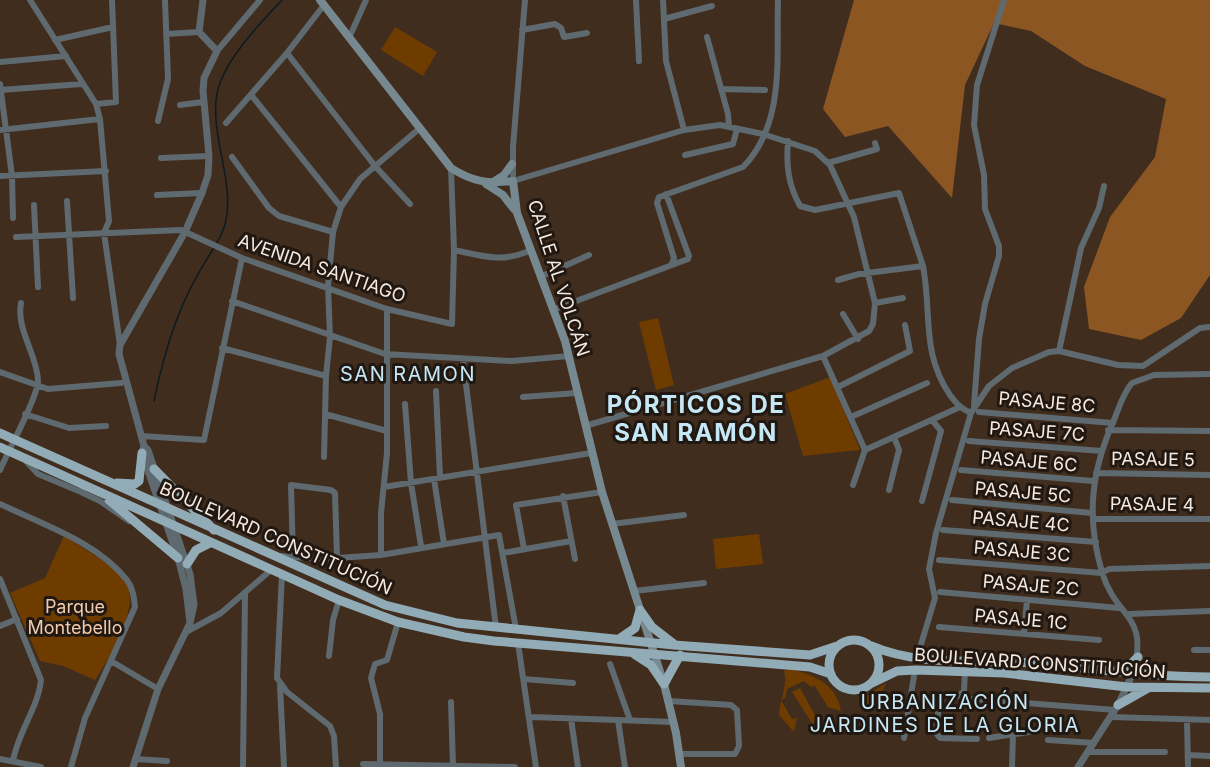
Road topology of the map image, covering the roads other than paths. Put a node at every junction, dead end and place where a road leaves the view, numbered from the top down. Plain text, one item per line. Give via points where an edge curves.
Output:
1 (30, 0) edge
2 (112, 0) edge
3 (165, 0) edge
4 (203, 0) edge
5 (260, 0) edge
6 (366, 0) edge
7 (525, 0) edge
8 (636, 0) edge
9 (663, 0) edge
10 (778, 0) edge
11 (1004, 0) edge
12 (322, 2) edge
13 (712, 6) dead end
14 (664, 19) junction
15 (113, 27) junction
16 (522, 30) junction
17 (199, 32) junction
18 (587, 33) dead end
19 (166, 34) junction
20 (707, 37) dead end
21 (350, 38) junction
22 (55, 39) junction
23 (217, 51) junction
24 (287, 53) junction
25 (66, 56) junction
26 (639, 61) dead end
27 (0, 62) edge
28 (0, 84) edge
29 (82, 84) junction
30 (721, 89) junction
31 (0, 90) edge
32 (765, 90) dead end
33 (252, 96) junction
34 (203, 102) junction
35 (96, 104) junction
36 (180, 105) dead end
37 (100, 119) junction
38 (158, 121) dead end
39 (226, 123) dead end
40 (729, 127) junction
41 (420, 128) junction
42 (737, 129) junction
43 (2, 130) edge
44 (684, 130) junction
45 (763, 134) junction
46 (788, 141) junction
47 (875, 143) dead end
48 (685, 155) dead end
49 (209, 156) junction
50 (232, 157) dead end
51 (161, 158) dead end
52 (828, 163) junction
53 (512, 164) junction
54 (375, 166) junction
55 (451, 168) junction
56 (106, 171) junction
57 (0, 176) edge
58 (12, 176) junction
59 (513, 182) junction
60 (489, 184) junction
61 (1104, 186) dead end
62 (202, 193) junction
63 (666, 194) junction
64 (157, 195) dead end
65 (67, 201) dead end
66 (34, 204) dead end
67 (410, 204) dead end
68 (848, 205) junction
69 (341, 207) junction
70 (517, 213) junction
71 (14, 218) dead end
72 (185, 232) junction
73 (333, 232) junction
74 (104, 233) junction
75 (68, 235) junction
76 (16, 237) dead end
77 (36, 237) junction
78 (454, 250) junction
79 (529, 251) junction
80 (589, 255) dead end
81 (242, 258) junction
82 (672, 263) junction
83 (923, 266) junction
84 (868, 272) junction
85 (540, 277) junction
86 (838, 280) dead end
87 (38, 286) dead end
88 (328, 286) junction
89 (74, 298) dead end
90 (903, 298) dead end
91 (232, 301) junction
92 (21, 303) dead end
93 (875, 303) junction
94 (387, 309) junction
95 (555, 309) junction
96 (843, 314) dead end
97 (905, 325) dead end
98 (1210, 327) edge
99 (330, 337) junction
100 (858, 339) junction
101 (120, 345) junction
102 (222, 348) junction
103 (1059, 351) junction
104 (385, 354) junction
105 (569, 356) junction
106 (823, 356) junction
107 (463, 360) junction
108 (1143, 366) junction
109 (0, 372) edge
110 (1210, 374) edge
111 (326, 376) junction
112 (1142, 378) junction
113 (927, 382) dead end
114 (121, 383) dead end
115 (838, 387) junction
116 (37, 388) junction
117 (436, 391) dead end
118 (577, 393) junction
119 (523, 397) dead end
120 (405, 404) dead end
121 (960, 407) junction
122 (976, 409) junction
123 (971, 413) junction
124 (25, 414) junction
125 (325, 414) junction
126 (851, 417) junction
127 (932, 420) junction
128 (1113, 423) junction
129 (106, 426) dead end
130 (585, 426) junction
131 (1108, 430) junction
132 (387, 431) junction
133 (1210, 431) edge
134 (0, 433) edge
135 (141, 436) junction
136 (894, 437) junction
137 (13, 439) junction
138 (969, 441) dead end
139 (4, 448) edge
140 (143, 450) junction
141 (865, 450) junction
142 (1102, 451) junction
143 (591, 453) junction
144 (324, 457) dead end
145 (154, 469) junction
146 (0, 470) edge
147 (961, 470) dead end
148 (475, 472) junction
149 (1096, 473) junction
150 (1210, 475) edge
151 (437, 478) junction
152 (107, 481) junction
153 (1093, 481) junction
154 (411, 483) junction
155 (853, 485) dead end
156 (384, 488) junction
157 (83, 489) junction
158 (889, 490) dead end
159 (99, 491) junction
160 (602, 492) junction
161 (562, 496) junction
162 (952, 500) dead end
163 (922, 501) dead end
164 (0, 504) edge
165 (159, 505) junction
166 (169, 509) junction
167 (684, 515) dead end
168 (1092, 516) junction
169 (1210, 519) edge
170 (165, 523) junction
171 (612, 524) junction
172 (142, 526) junction
173 (175, 526) junction
174 (943, 530) dead end
175 (215, 531) junction
176 (485, 536) junction
177 (571, 542) junction
178 (210, 543) junction
179 (1096, 543) junction
180 (444, 544) junction
181 (421, 546) junction
182 (524, 549) junction
183 (503, 553) junction
184 (271, 555) junction
185 (381, 555) junction
186 (337, 556) junction
187 (293, 557) junction
188 (178, 558) junction
189 (575, 559) dead end
190 (323, 560) junction
191 (939, 560) dead end
192 (187, 564) junction
193 (1210, 566) edge
194 (272, 570) junction
195 (1102, 573) junction
196 (282, 574) junction
197 (310, 574) junction
198 (0, 579) edge
199 (704, 583) dead end
200 (634, 591) junction
201 (940, 592) dead end
202 (245, 595) junction
203 (339, 600) junction
204 (1027, 600) junction
205 (1119, 608) junction
206 (640, 610) junction
207 (1210, 611) edge
208 (1129, 614) junction
209 (17, 619) junction
210 (398, 622) junction
211 (190, 623) junction
212 (0, 626) edge
213 (939, 627) dead end
214 (496, 628) junction
215 (516, 629) junction
216 (186, 632) junction
217 (1024, 634) junction
218 (619, 639) junction
219 (1099, 640) dead end
220 (651, 642) junction
221 (518, 643) junction
222 (674, 645) junction
223 (837, 646) junction
224 (872, 646) junction
225 (620, 650) junction
226 (1194, 650) dead end
227 (1210, 650) edge
228 (919, 651) dead end
229 (654, 652) junction
230 (329, 656) dead end
231 (680, 656) junction
232 (1138, 657) junction
233 (111, 661) junction
234 (610, 664) dead end
235 (965, 671) junction
236 (1111, 672) junction
237 (831, 674) junction
238 (1132, 675) junction
239 (914, 676) dead end
240 (1154, 677) junction
241 (1210, 677) edge
242 (524, 679) junction
243 (573, 683) dead end
244 (664, 684) junction
245 (870, 684) junction
246 (1111, 684) junction
247 (280, 686) junction
248 (1127, 687) junction
249 (1149, 688) junction
250 (1210, 688) edge
251 (158, 689) junction
252 (973, 699) dead end
253 (669, 701) junction
254 (451, 702) dead end
255 (1116, 708) junction
256 (531, 717) junction
257 (571, 720) junction
258 (618, 720) junction
259 (630, 720) junction
260 (1187, 720) junction
261 (1210, 720) edge
262 (674, 722) junction
263 (1035, 730) dead end
264 (1013, 735) junction
265 (904, 738) dead end
266 (989, 738) dead end
267 (977, 739) dead end
268 (1048, 740) dead end
269 (1094, 743) junction
270 (1088, 752) junction
271 (1165, 752) dead end
272 (679, 754) junction
273 (1188, 755) junction
274 (1210, 756) edge
275 (0, 759) edge
276 (135, 759) junction
277 (12, 760) junction
278 (167, 760) dead end
279 (363, 764) dead end
280 (380, 764) junction
281 (438, 766) edge
282 (453, 766) edge
283 (41, 767) edge
284 (71, 767) edge
285 (133, 767) edge
286 (243, 767) edge
287 (284, 767) edge
288 (336, 767) edge
289 (477, 767) edge
290 (515, 767) edge
291 (536, 767) edge
292 (578, 767) edge
293 (625, 767) edge
294 (681, 767) edge
295 (1012, 767) edge
296 (1078, 767) edge
297 (1188, 767) edge

1 - 22 street
2 - 15 street
3 - 19 street
4 - 17 street
5 - 23 street
6 - 21 street
7 - 16 street, CALLE AL VOLCÁN
8 - 26 street
9 - 14 street
10 - 45 street via 779,82
11 - 122 street via 976,95 974,125 984,175 985,209 999,256 979,339
12 - 21 main road
12 - 24 street
13 - 14 street
14 - 44 street via 666,61
15 - 22 street
15 - 35 street via 116,102
16 - 18 street via 555,24 564,37
16 - 53 street, CALLE AL VOLCÁN
17 - 19 street
17 - 23 street
19 - 38 street via 168,78
20 - 30 street
21 - 41 main road
22 - 25 street
23 - 34 street via 204,78
24 - 33 street
24 - 54 street
25 - 27 street
25 - 29 street
28 - 31 street
29 - 31 street
29 - 35 street
30 - 32 street
30 - 40 street
31 - 43 street
33 - 39 street
33 - 69 street
34 - 36 street
34 - 49 street
35 - 37 street
37 - 43 street
37 - 56 street
40 - 42 street
40 - 44 street
41 - 54 street
41 - 55 main road
42 - 45 street
42 - 48 street via 733,144 726,148
43 - 58 street
44 - 59 street
45 - 46 street
45 - 63 street via 754,156 743,167
46 - 52 street via 815,151
46 - 68 street via 788,179 800,206 815,210
47 - 52 street via 877,149
49 - 51 street
49 - 62 street
50 - 73 street via 279,216
52 - 68 street
53 - 59 street, CALLE AL VOLCÁN
53 - 60 main road via 504,175
54 - 67 street
54 - 69 street via 350,190
55 - 60 main road
55 - 78 street
56 - 58 street
56 - 74 street via 109,221
57 - 58 street
58 - 71 street
59 - 60 main road
59 - 70 main road, CALLE AL VOLCÁN
60 - 70 main road via 506,197
61 - 103 street via 1081,248
62 - 64 street
62 - 72 street
63 - 82 street via 657,202 674,258
63 - 82 street via 689,256
65 - 75 street
66 - 77 street
68 - 83 street via 899,193
68 - 84 street
69 - 73 street
70 - 79 main road, CALLE AL VOLCÁN
72 - 74 street
72 - 81 street, AVENIDA SANTIAGO
72 - 101 street
73 - 88 street
74 - 75 street
74 - 101 street
75 - 77 street
75 - 89 street
76 - 77 street
77 - 87 street
78 - 79 street via 511,259
78 - 94 street, AVENIDA SANTIAGO via 452,324
79 - 85 main road, CALLE AL VOLCÁN
80 - 85 street
81 - 88 street, AVENIDA SANTIAGO
81 - 91 street
82 - 95 street
83 - 84 street
83 - 121 street via 933,362 940,380
84 - 86 street
84 - 93 street
85 - 95 main road, CALLE AL VOLCÁN
88 - 94 street, AVENIDA SANTIAGO
88 - 99 street
90 - 93 street
91 - 99 street
91 - 102 street
92 - 116 street
93 - 100 street via 873,324
94 - 104 street
95 - 105 main road, CALLE AL VOLCÁN
96 - 100 street
97 - 115 street via 910,351
98 - 108 street via 1200,328
99 - 104 street
99 - 111 street
100 - 106 street
101 - 135 street via 121,363
102 - 111 street
102 - 135 street via 204,440
103 - 108 street via 1118,365
103 - 122 street via 1012,368 989,386
104 - 107 street
104 - 132 street
105 - 107 street
105 - 118 main road, CALLE AL VOLCÁN
106 - 115 street
106 - 130 street
107 - 148 street
108 - 112 street
109 - 116 street
110 - 112 street
111 - 125 street
112 - 128 street via 1129,387
113 - 126 street
114 - 116 street
115 - 126 street
116 - 124 street
117 - 151 street
118 - 119 street
118 - 130 main road, CALLE AL VOLCÁN
120 - 154 street
121 - 123 street
121 - 127 street
122 - 123 street
122 - 128 street, PASAJE 8C
123 - 228 street via 936,533 930,569 935,598
124 - 129 street via 69,428
124 - 137 street
125 - 132 street
125 - 144 street
126 - 141 street
127 - 136 street
127 - 163 street via 941,431
128 - 131 street
130 - 143 main road, CALLE AL VOLCÁN
131 - 133 street
131 - 142 street
132 - 156 street
134 - 137 highway, BOULEVARD CONSTITUCIÓN
135 - 140 street
136 - 141 street
136 - 158 street via 899,450
137 - 139 street
137 - 152 highway, BOULEVARD CONSTITUCIÓN
138 - 142 street, PASAJE 7C
139 - 146 street
139 - 157 highway, BOULEVARD CONSTITUCIÓN
140 - 145 street via 148,450
140 - 152 highway via 141,477 135,484
140 - 165 street
141 - 155 street
142 - 149 street
143 - 148 street
143 - 160 main road, CALLE AL VOLCÁN
145 - 166 street
145 - 175 highway
147 - 153 street, PASAJE 6C
148 - 151 street
148 - 176 street
149 - 150 street, PASAJE 5
149 - 153 street
151 - 154 street
151 - 180 street
152 - 165 highway, BOULEVARD CONSTITUCIÓN
153 - 168 street
154 - 156 street
154 - 181 street
156 - 185 street
157 - 159 highway, BOULEVARD CONSTITUCIÓN
157 - 172 street
159 - 170 highway, BOULEVARD CONSTITUCIÓN
159 - 172 highway
160 - 161 street
160 - 171 main road, CALLE AL VOLCÁN
161 - 177 street
161 - 182 street via 516,505
162 - 168 street, PASAJE 5C
164 - 233 street via 75,539 128,581 135,607
165 - 166 highway, BOULEVARD CONSTITUCIÓN
165 - 170 street
166 - 173 street
166 - 175 highway, BOULEVARD CONSTITUCIÓN
167 - 171 street
168 - 169 street, PASAJE 4
168 - 179 street
170 - 173 highway, BOULEVARD CONSTITUCIÓN
170 - 188 street
171 - 200 main road, CALLE AL VOLCÁN
172 - 188 highway
173 - 178 highway, BOULEVARD CONSTITUCIÓN
173 - 192 street
174 - 179 street, PASAJE 4C
175 - 184 highway, BOULEVARD CONSTITUCIÓN
176 - 180 street
176 - 183 street via 500,536
176 - 214 street
177 - 182 street
177 - 189 street
178 - 192 highway via 196,550
178 - 194 highway, BOULEVARD CONSTITUCIÓN
179 - 195 street
180 - 181 street
181 - 185 street
182 - 183 street
183 - 215 street
184 - 187 street
184 - 197 highway, BOULEVARD CONSTITUCIÓN
185 - 186 street
186 - 187 street via 335,494 331,490 291,485
186 - 190 street
187 - 190 street
188 - 211 street
190 - 197 street via 312,566
191 - 195 street, PASAJE 3C
192 - 211 street via 194,589
193 - 195 street, PASAJE 3C via 1109,568
194 - 196 highway, BOULEVARD CONSTITUCIÓN
194 - 202 street
195 - 205 street
196 - 203 highway, BOULEVARD CONSTITUCIÓN
196 - 247 street via 277,666
197 - 214 highway, BOULEVARD CONSTITUCIÓN via 385,605 457,623
198 - 209 street
199 - 200 street
200 - 206 main road, CALLE AL VOLCÁN
201 - 204 street, PASAJE 2C
202 - 216 street via 208,622
202 - 286 street
203 - 210 highway, BOULEVARD CONSTITUCIÓN
203 - 230 street
204 - 205 street, PASAJE 2C
204 - 217 street
205 - 208 street
206 - 218 highway via 635,628
206 - 220 main road, CALLE AL VOLCÁN
206 - 222 highway via 652,627
207 - 208 street
208 - 232 street via 1137,628
209 - 212 street
209 - 277 street via 41,680 40,692
210 - 221 highway, BOULEVARD CONSTITUCIÓN via 464,637
210 - 280 street via 387,660 375,664 371,673 380,714
211 - 216 street
213 - 217 street, PASAJE 1C
214 - 215 highway, BOULEVARD CONSTITUCIÓN
215 - 218 highway, BOULEVARD CONSTITUCIÓN
216 - 251 street
217 - 219 street, PASAJE 1C
218 - 220 highway, BOULEVARD CONSTITUCIÓN
220 - 222 highway, BOULEVARD CONSTITUCIÓN
220 - 229 main road, CALLE AL VOLCÁN
221 - 225 highway, BOULEVARD CONSTITUCIÓN
221 - 242 street
222 - 223 highway, BOULEVARD CONSTITUCIÓN via 810,655
223 - 224 highway via 854,639
223 - 237 highway via 829,659
224 - 236 highway, BOULEVARD CONSTITUCIÓN via 915,659 978,660
224 - 245 highway via 880,664
225 - 229 highway, BOULEVARD CONSTITUCIÓN
225 - 244 highway via 644,658
226 - 227 street
229 - 231 highway, BOULEVARD CONSTITUCIÓN
229 - 244 main road, CALLE AL VOLCÁN
231 - 237 highway, BOULEVARD CONSTITUCIÓN via 810,667
231 - 244 highway
232 - 236 highway via 1127,668
232 - 238 street
232 - 240 highway via 1144,671
233 - 251 street
233 - 284 street via 85,718
234 - 259 street
235 - 245 highway, BOULEVARD CONSTITUCIÓN via 897,671
235 - 246 highway, BOULEVARD CONSTITUCIÓN
235 - 267 street via 964,691 958,696 940,694 936,733 948,740
236 - 238 highway, BOULEVARD CONSTITUCIÓN
237 - 245 highway via 836,683 848,689
238 - 240 highway, BOULEVARD CONSTITUCIÓN
238 - 248 street
239 - 265 street
240 - 241 highway, BOULEVARD CONSTITUCIÓN
242 - 243 street
242 - 256 street
244 - 253 main road, CALLE AL VOLCÁN
246 - 248 highway, BOULEVARD CONSTITUCIÓN
246 - 255 highway via 1116,689
247 - 287 street
247 - 288 street via 330,726
248 - 249 highway, BOULEVARD CONSTITUCIÓN
248 - 255 street
249 - 250 highway, BOULEVARD CONSTITUCIÓN
249 - 255 highway
251 - 276 street
252 - 255 street
253 - 262 main road, CALLE AL VOLCÁN
253 - 272 street via 731,705 737,710 739,746 735,754
254 - 282 street
255 - 260 street
255 - 269 street
256 - 257 street
256 - 291 street
257 - 258 street
257 - 292 street
258 - 259 street
258 - 293 street
259 - 262 street
260 - 261 street
260 - 273 street
262 - 272 main road, CALLE AL VOLCÁN
263 - 264 street
264 - 266 street
264 - 295 street
268 - 269 street
269 - 270 street
270 - 271 street
270 - 296 street
272 - 294 main road, CALLE AL VOLCÁN
273 - 274 street
273 - 297 street
275 - 277 street
276 - 278 street
276 - 285 street
277 - 283 street
279 - 280 street
280 - 281 street
281 - 282 street
282 - 289 street
289 - 290 street

